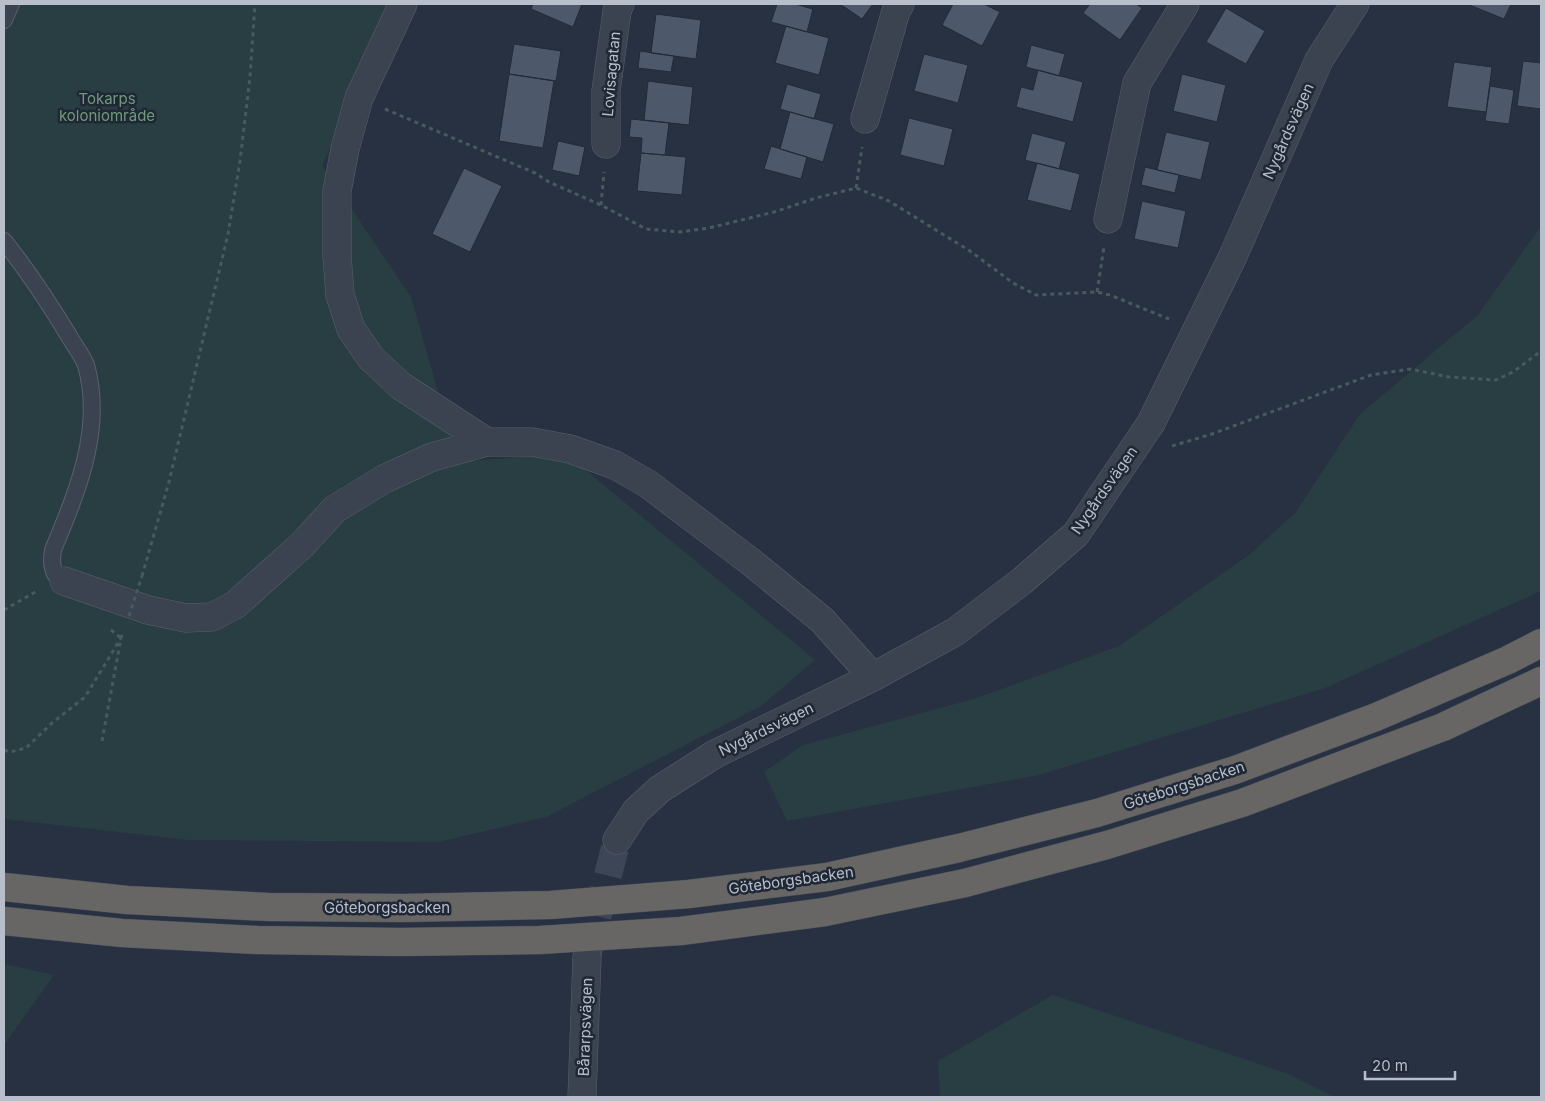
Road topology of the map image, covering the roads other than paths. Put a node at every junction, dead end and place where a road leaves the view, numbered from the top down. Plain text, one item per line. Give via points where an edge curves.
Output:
1 (12, 4) edge
2 (403, 4) edge
3 (620, 4) edge
4 (900, 4) edge
5 (1185, 4) edge
6 (1355, 4) edge
7 (4, 20) edge
8 (866, 119) road end
9 (606, 144) dead end
10 (1108, 219) road end
11 (4, 241) edge
12 (487, 442) junction
13 (64, 581) joint
14 (1541, 644) edge
15 (873, 677) junction
16 (1541, 681) edge
17 (617, 840) tunnel mouth
18 (4, 887) edge
19 (4, 921) edge
20 (587, 957) tunnel mouth
21 (582, 1097) edge

1 - 7 lane
2 - 12 street via 360,98 337,191 340,295 351,329 371,358 401,386
3 - 9 street, Lovisagatan via 606,90
4 - 8 street
5 - 10 street via 1136,84
6 - 15 street, Nygårdsvägen via 1319,60 1233,256 1151,423 1076,534 1022,581 955,632
11 - 13 lane via 23,265 85,364 91,392 91,433 84,468 51,561 54,572
12 - 13 street via 432,457 358,494 335,509 302,545 235,605 212,617 186,618 148,610
12 - 15 street via 532,442 570,449 615,466 648,484 822,620
14 - 18 highway, Göteborgsbacken via 1376,717 1235,770 1097,813 827,877 689,894 550,905 404,908 270,907 127,900
15 - 17 street, Nygårdsvägen via 715,754 660,789 636,811
16 - 19 highway via 1443,727 1242,803 1107,846 984,878 825,912 662,932 540,940 399,942 258,940 122,933
20 - 21 street, Bårarpsvägen

